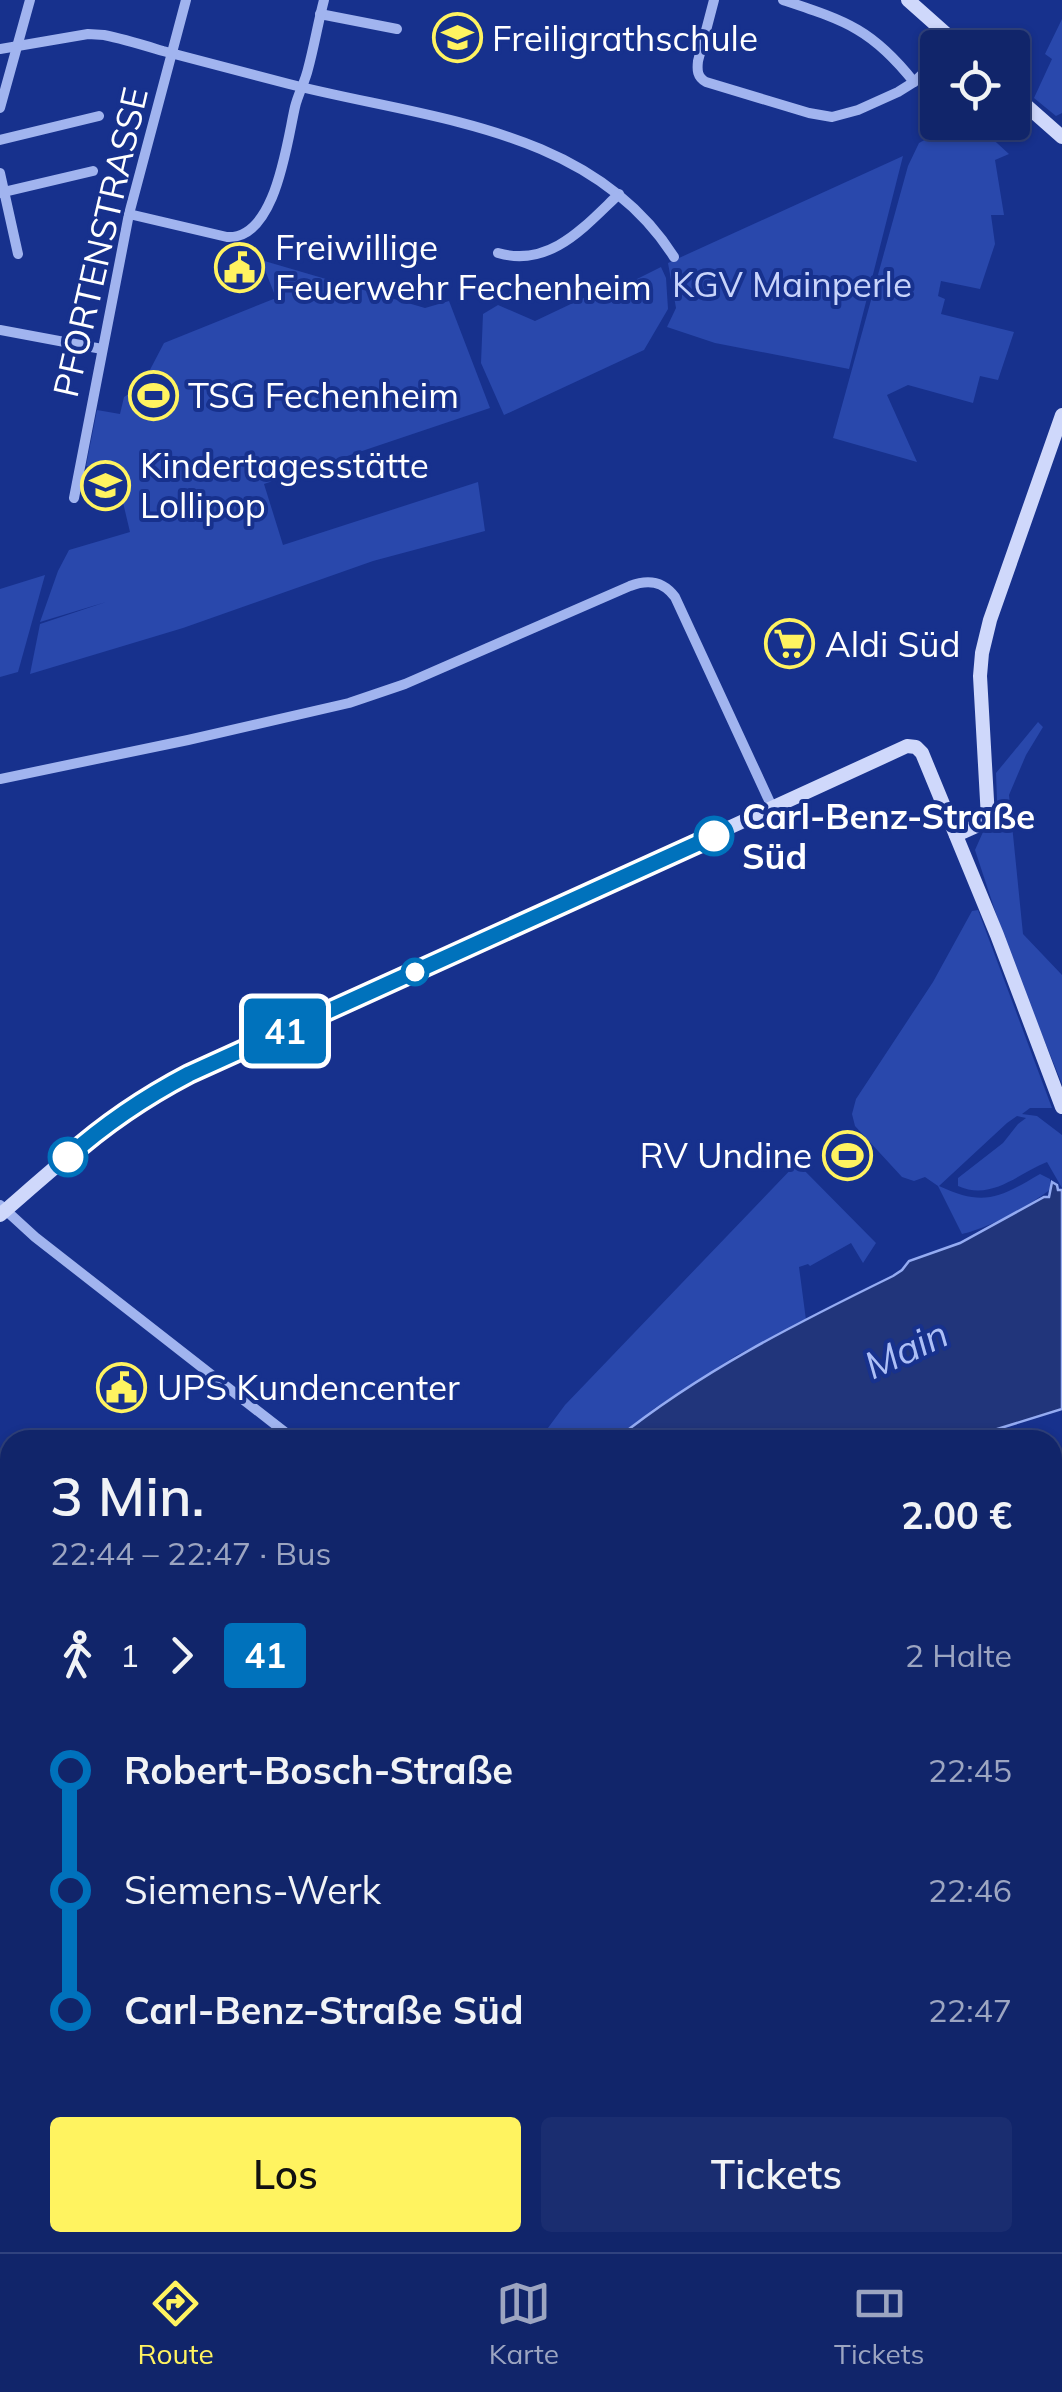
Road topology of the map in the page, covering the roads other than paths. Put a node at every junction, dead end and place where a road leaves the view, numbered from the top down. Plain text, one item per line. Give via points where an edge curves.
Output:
1 (30, 0) edge
2 (186, 0) edge
3 (324, 0) edge
4 (714, 0) edge
5 (784, 0) edge
6 (908, 0) edge
7 (320, 14) junction
8 (397, 29) dead end
9 (939, 30) edge
10 (18, 45) junction
11 (0, 49) edge
12 (172, 53) junction
13 (920, 76) edge
14 (914, 82) junction
15 (302, 87) junction
16 (0, 108) edge
17 (1030, 109) edge
18 (99, 116) dead end
19 (1062, 137) edge
20 (0, 140) edge
21 (93, 171) dead end
22 (0, 173) edge
23 (2, 192) edge
24 (619, 194) junction
25 (130, 214) junction
26 (498, 253) dead end
27 (18, 254) dead end
28 (674, 257) dead end
29 (0, 330) edge
30 (102, 349) junction
31 (1062, 415) edge
32 (74, 498) dead end
33 (0, 779) edge
34 (773, 809) junction
35 (956, 835) junction
36 (1062, 1107) edge
37 (2, 1210) edge
38 (281, 1430) edge

1 - 10 street
2 - 12 street, PFORTENSTRASSE
3 - 7 street
4 - 14 street via 698,66 706,82 832,116
5 - 14 street via 854,26 883,46
6 - 9 main road
7 - 8 street
7 - 15 street
10 - 11 street
10 - 12 street via 95,34
10 - 16 street
12 - 15 street
12 - 25 street, PFORTENSTRASSE
13 - 14 street
15 - 24 street via 511,137 578,166
15 - 25 street via 276,185 248,232 216,235
17 - 19 main road
18 - 20 street
21 - 23 street
22 - 23 street
23 - 27 street
24 - 26 street via 544,253
24 - 28 street
25 - 30 street, PFORTENSTRASSE
29 - 30 street
30 - 32 street, PFORTENSTRASSE
31 - 35 main road via 982,653 988,818
33 - 34 street via 346,704 649,581 675,596
34 - 35 main road via 913,746 922,753
34 - 37 main road via 176,1081 100,1130
35 - 36 main road
37 - 38 street

